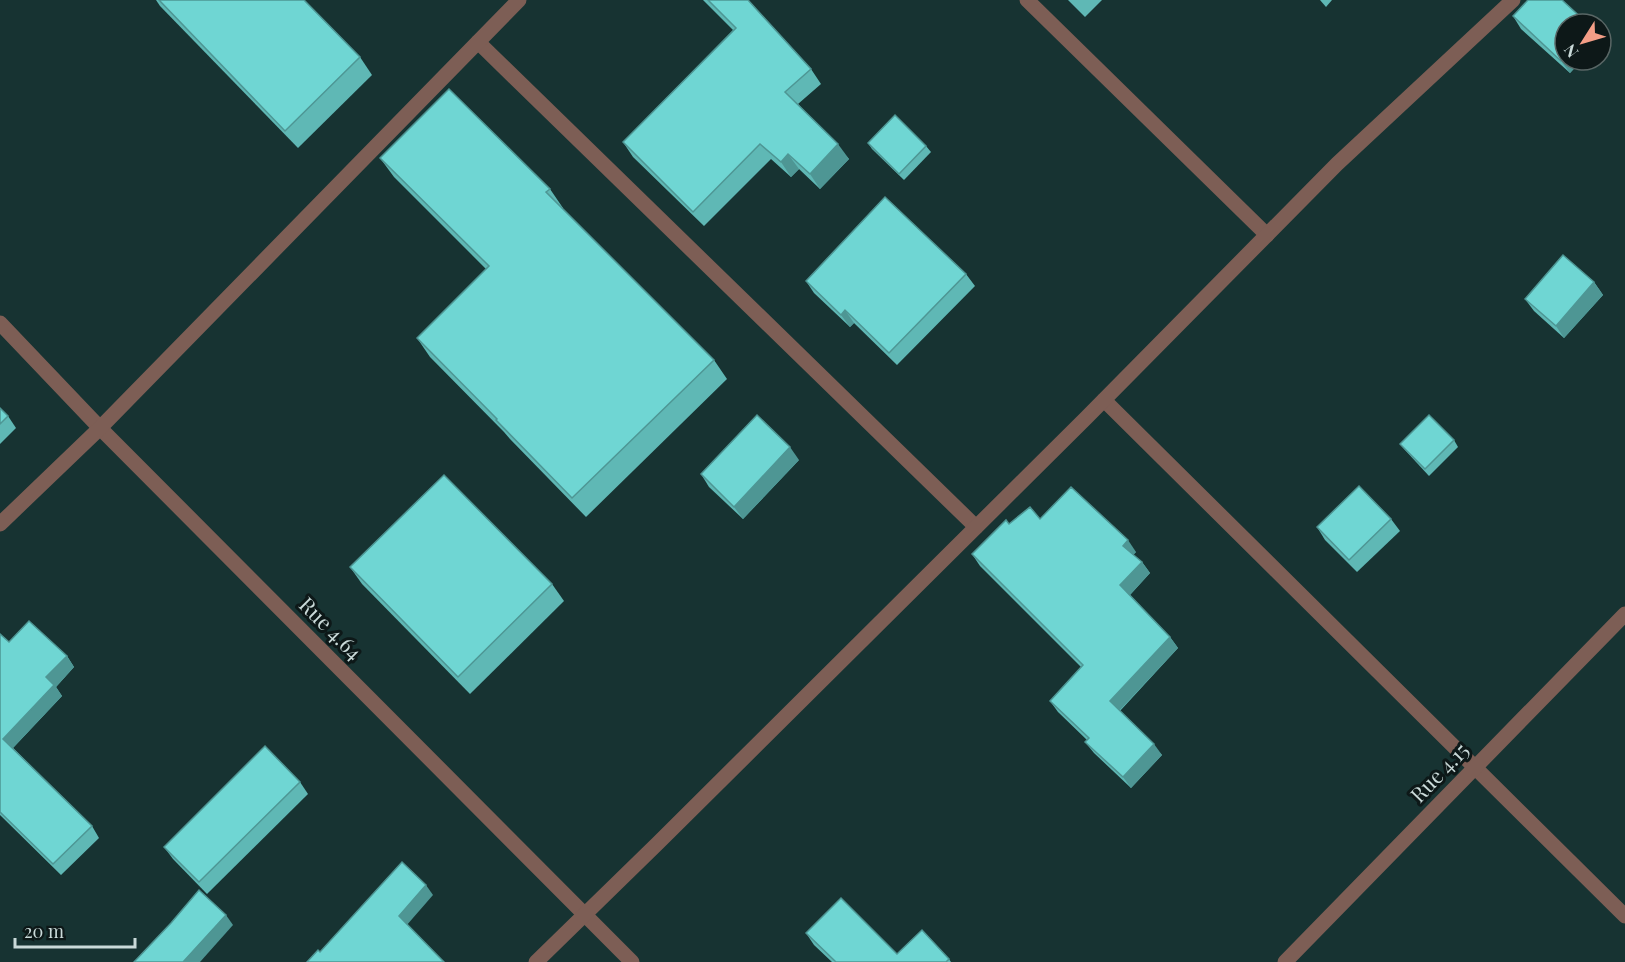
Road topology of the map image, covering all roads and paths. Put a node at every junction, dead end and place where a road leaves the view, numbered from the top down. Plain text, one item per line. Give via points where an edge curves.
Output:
1 (519, 0) edge
2 (1027, 0) edge
3 (1513, 0) edge
4 (478, 42) junction
5 (1267, 235) junction
6 (0, 323) edge
7 (1104, 400) junction
8 (100, 428) junction
9 (0, 524) edge
10 (976, 527) junction
11 (1625, 614) edge
12 (1475, 767) junction
13 (584, 915) junction
14 (1625, 916) edge
15 (536, 962) edge
16 (632, 962) edge
17 (1285, 962) edge

1 - 4 street
2 - 5 street
3 - 5 street
4 - 8 street
4 - 10 street
5 - 7 street
6 - 8 street, Rue 4.64
7 - 10 street
7 - 12 street
8 - 9 street
8 - 13 street, Rue 4.64
10 - 13 street
11 - 12 street, Rue 4.15
12 - 14 street
12 - 17 street, Rue 4.15
13 - 15 street
13 - 16 street, Rue 4.64

